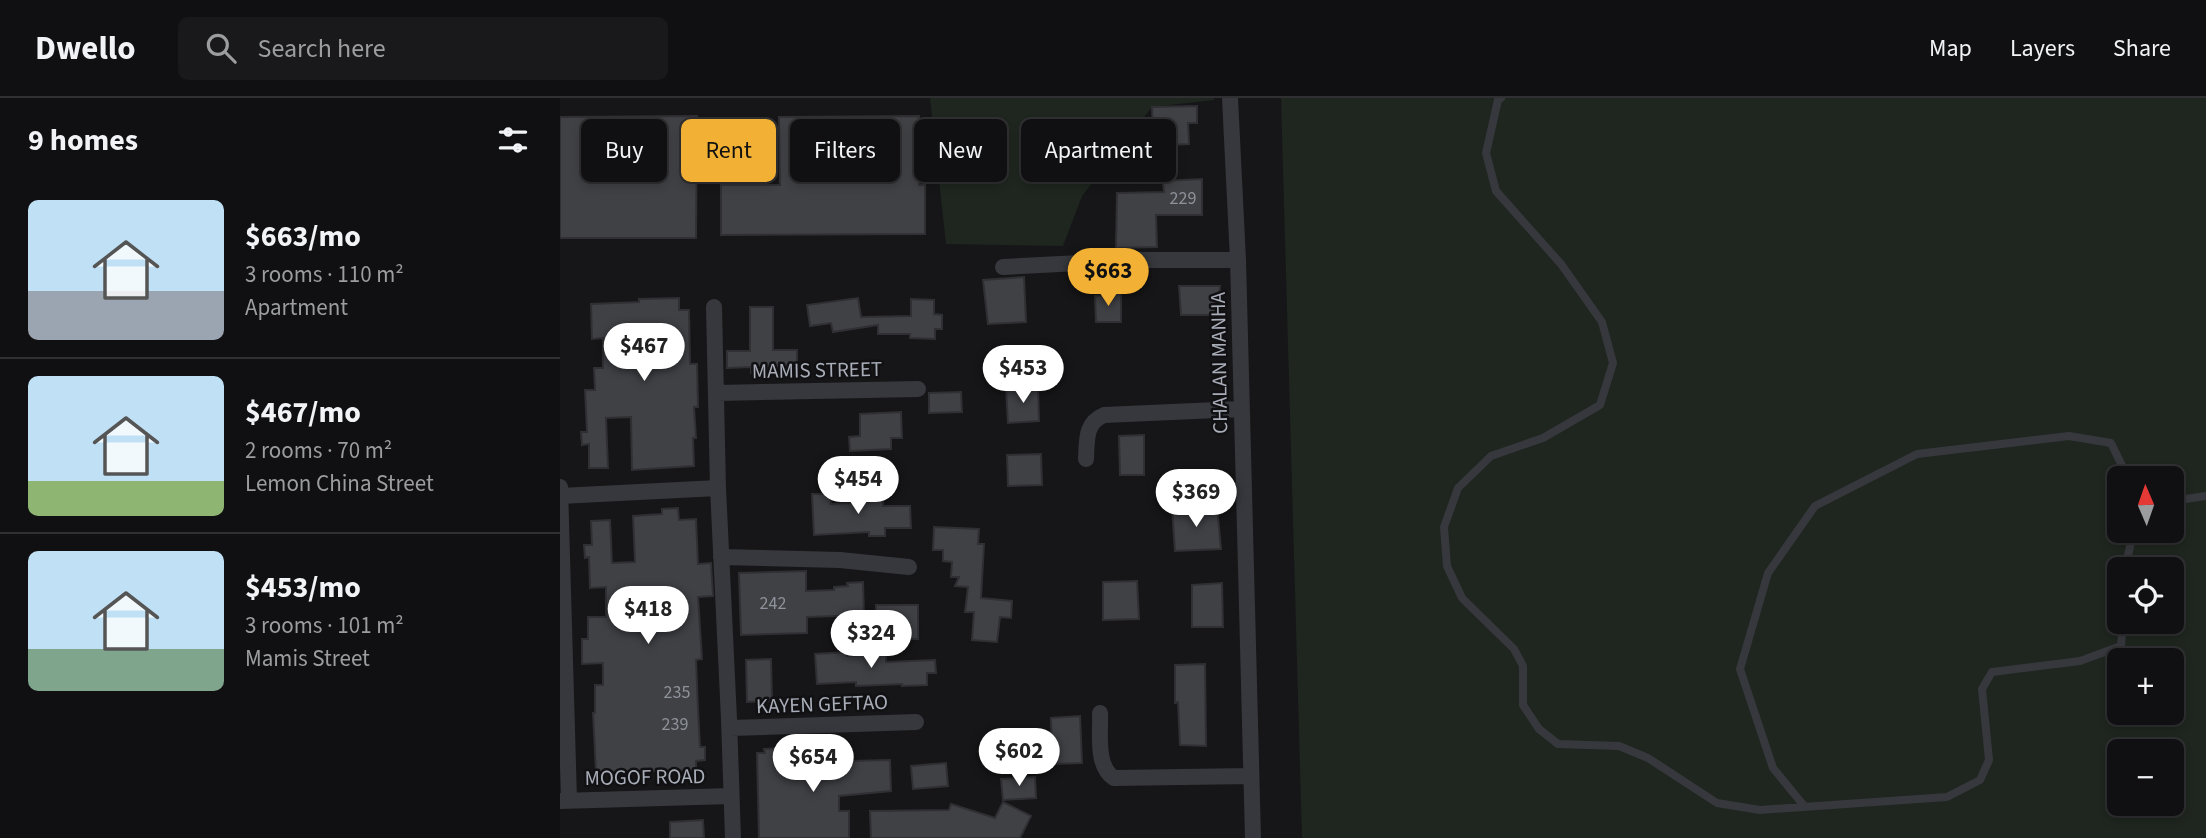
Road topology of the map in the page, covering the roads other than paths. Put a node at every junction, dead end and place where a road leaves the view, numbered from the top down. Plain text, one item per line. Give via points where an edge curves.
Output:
1 (1230, 98) edge
2 (1501, 98) edge
3 (1238, 260) junction
4 (1003, 267) dead end
5 (714, 307) dead end
6 (918, 389) dead end
7 (717, 393) junction
8 (1240, 409) junction
9 (1086, 459) dead end
10 (2122, 466) edge
11 (560, 487) edge
12 (718, 488) junction
13 (560, 496) edge
14 (2206, 496) edge
15 (2184, 499) edge
16 (722, 557) junction
17 (909, 567) dead end
18 (2122, 634) edge
19 (1100, 713) dead end
20 (915, 722) dead end
21 (730, 729) junction
22 (1251, 776) junction
23 (731, 796) junction
24 (565, 801) edge
25 (1805, 807) junction
26 (733, 838) edge
27 (1253, 838) edge

1 - 3 street, CHALAN MANHA
2 - 25 lane via 1486,153 1496,191 1561,264 1602,322 1613,363 1600,405 1543,438 1490,456 1458,488 1444,527 1447,566 1462,598 1514,649 1523,666 1523,705 1539,729 1558,744 1619,746 1648,758 1717,803 1760,810
3 - 4 street
3 - 8 street, CHALAN MANHA
5 - 7 street
6 - 7 street, MAMIS STREET
7 - 12 street
8 - 9 street via 1104,415 1090,426
8 - 22 street, CHALAN MANHA
10 - 25 lane via 2111,443 2069,436 1917,454 1815,506 1768,573 1740,668 1773,768
11 - 13 street
12 - 13 street
12 - 16 street
13 - 24 street
14 - 15 lane
16 - 17 street
16 - 21 street
18 - 25 lane via 2121,646 2080,661 1992,672 1982,688 1989,760 1980,780 1947,797
19 - 22 street via 1102,760 1114,778
20 - 21 street, KAYEN GEFTAO
21 - 23 street
22 - 27 street, CHALAN MANHA
23 - 24 street, MOGOF ROAD
23 - 26 street

